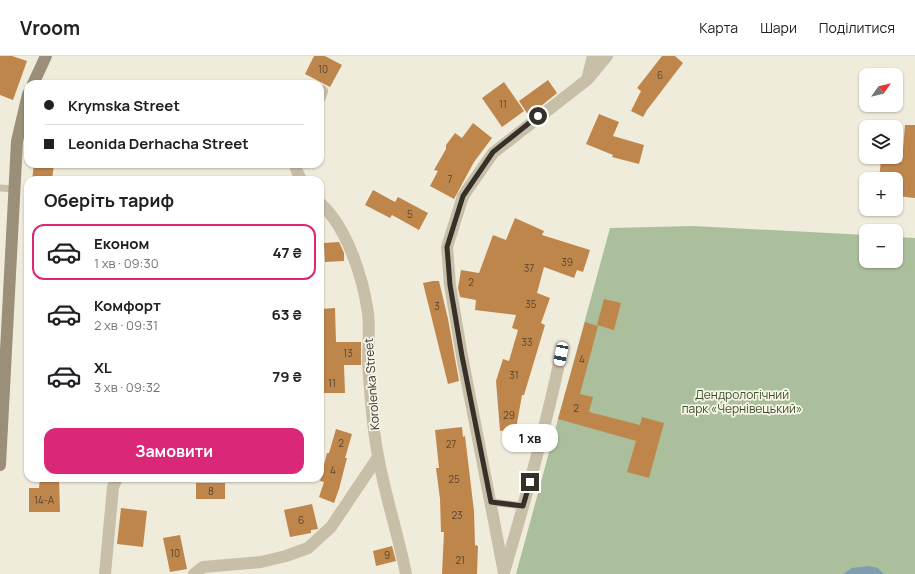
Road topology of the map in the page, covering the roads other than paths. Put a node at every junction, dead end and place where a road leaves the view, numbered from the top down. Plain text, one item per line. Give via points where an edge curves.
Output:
1 (46, 56) edge
2 (593, 56) edge
3 (607, 56) edge
4 (588, 79) junction
5 (35, 80) edge
6 (24, 111) edge
7 (0, 188) edge
8 (14, 189) junction
9 (324, 208) edge
10 (561, 354) dead end
11 (378, 457) junction
12 (0, 465) edge
13 (115, 482) edge
14 (491, 502) junction
15 (523, 506) junction
16 (504, 573) edge
17 (105, 574) edge
18 (194, 574) edge
19 (406, 574) edge

1 - 5 street
2 - 4 street
3 - 4 street
4 - 14 street via 493,152 463,196 447,247 451,292
6 - 8 street via 17,141
7 - 8 lane
8 - 12 street
9 - 11 street, Korolenka Street via 342,231 351,252 368,314 368,361
10 - 15 street via 550,408
11 - 18 street via 331,527 308,548 261,562 203,568
11 - 19 street, Korolenka Street
13 - 17 street
14 - 15 lane
14 - 16 street
15 - 16 street

